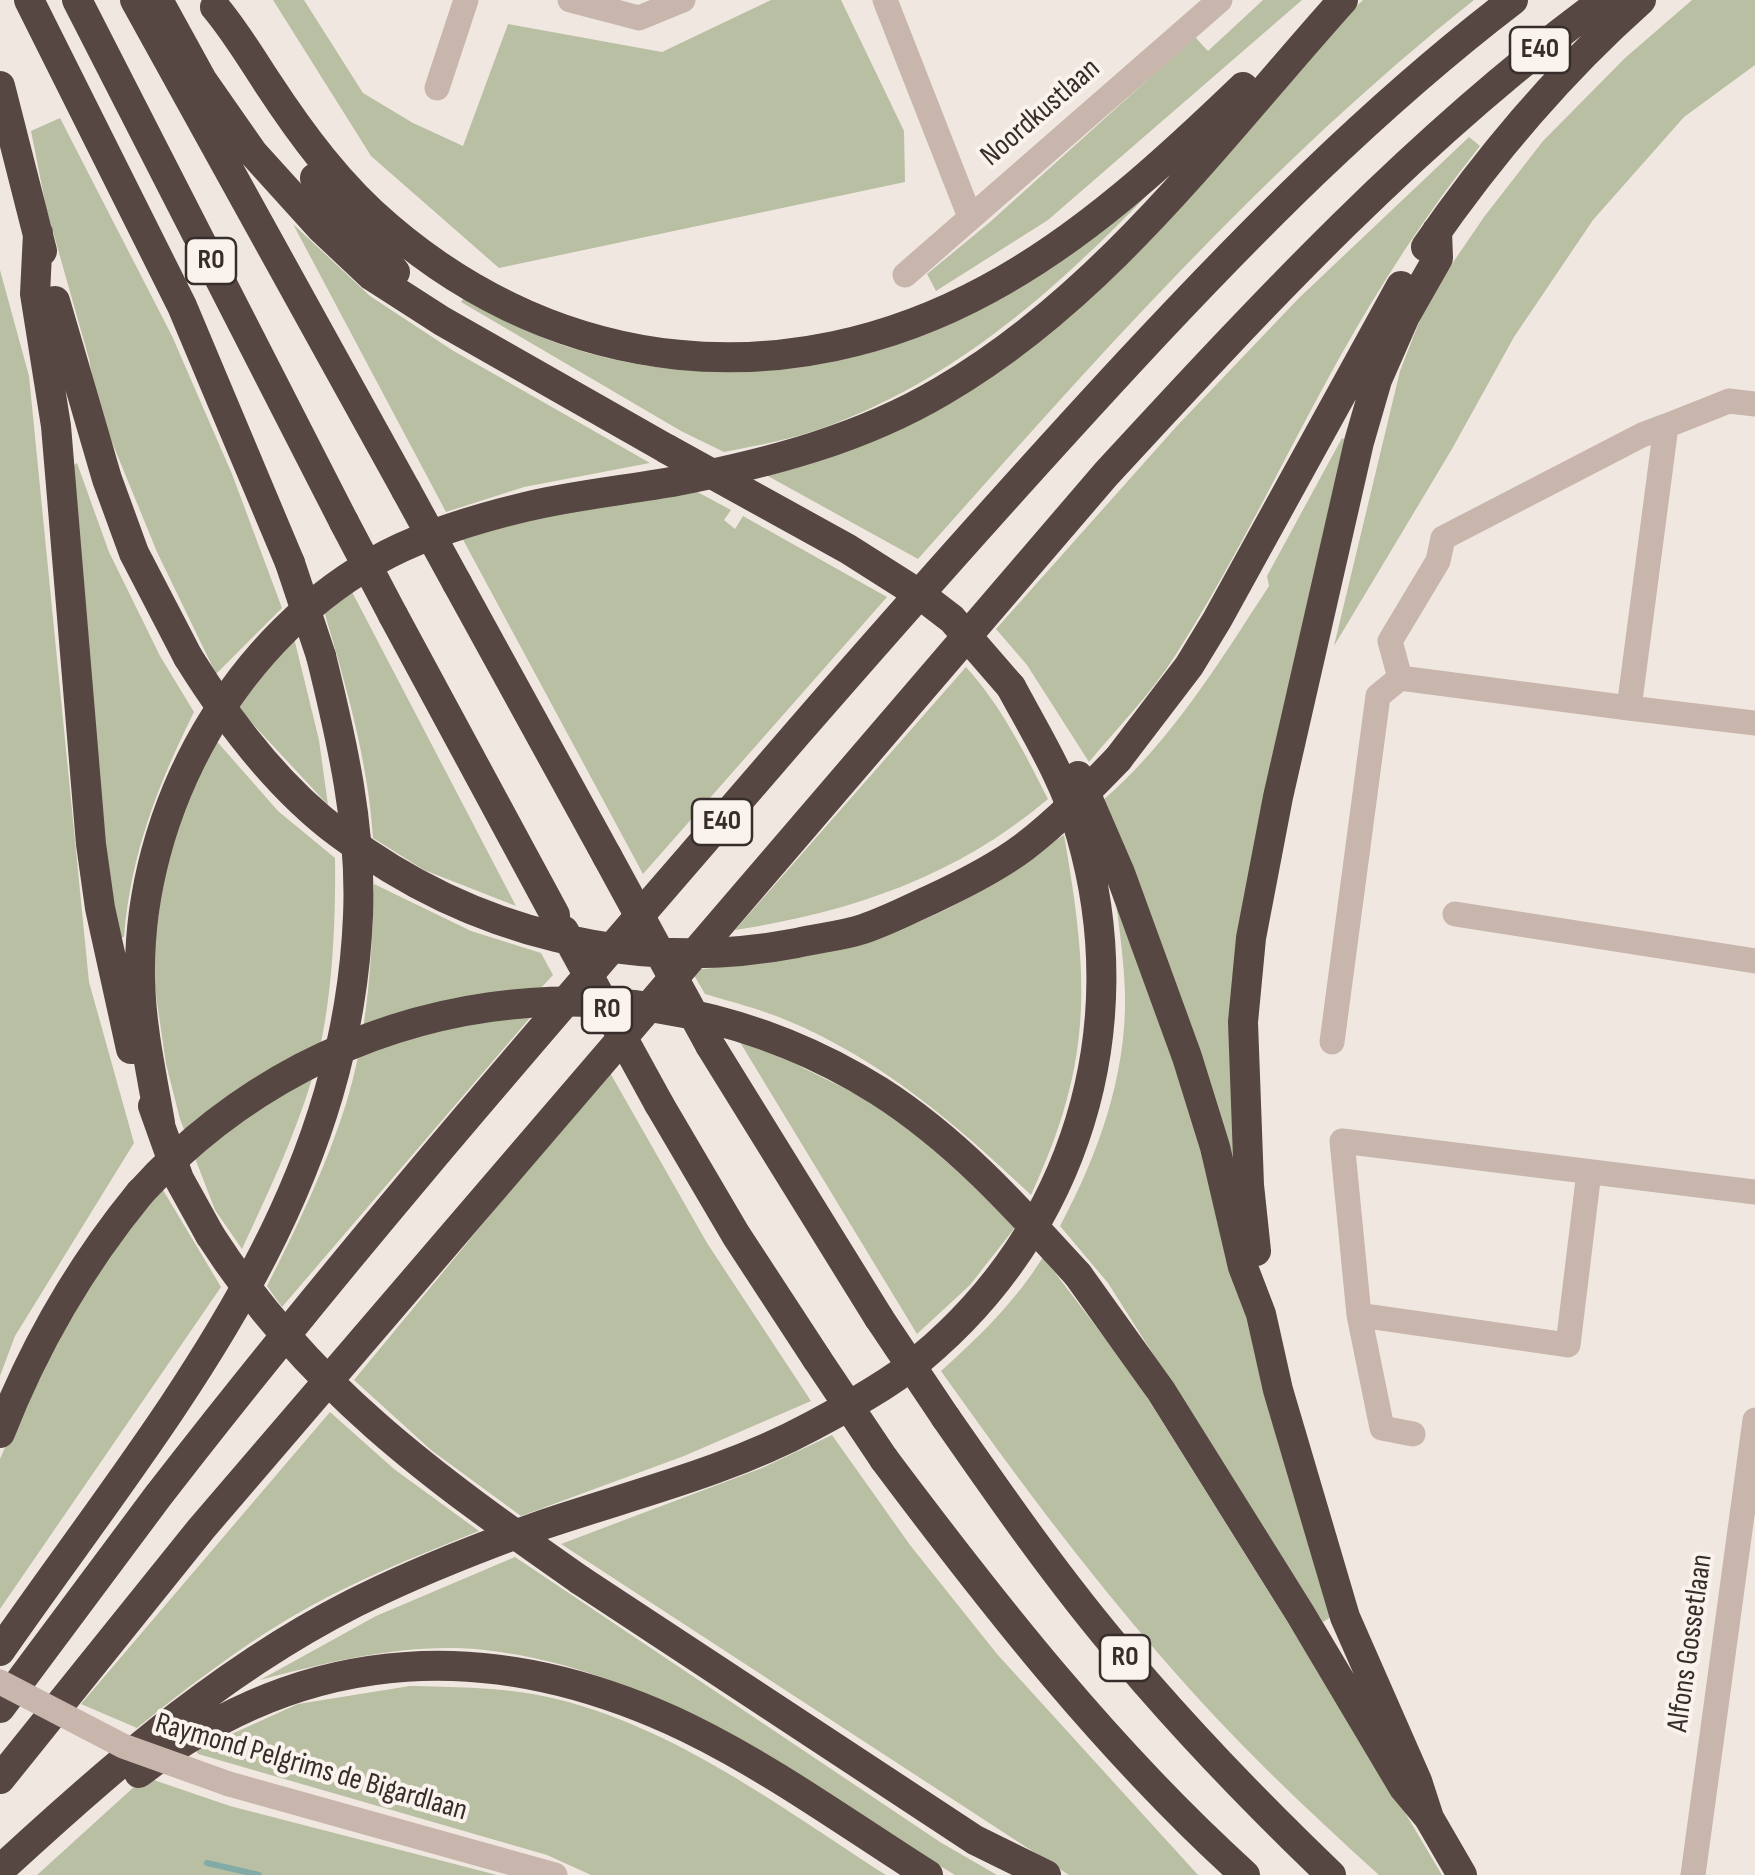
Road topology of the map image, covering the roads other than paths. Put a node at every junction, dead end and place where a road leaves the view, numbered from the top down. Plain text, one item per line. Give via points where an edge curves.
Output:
1 (30, 0) edge
2 (78, 0) edge
3 (136, 0) edge
4 (158, 0) edge
5 (466, 0) edge
6 (570, 0) edge
7 (682, 0) edge
8 (886, 0) edge
9 (1220, 0) edge
10 (1513, 0) edge
11 (1604, 0) edge
12 (1641, 0) edge
13 (1342, 1) edge
14 (594, 3) edge
15 (213, 4) edge
16 (0, 86) edge
17 (436, 88) dead end
18 (970, 217) junction
19 (1437, 231) junction
20 (38, 233) junction
21 (905, 276) dead end
22 (442, 321) junction
23 (1755, 404) edge
24 (1666, 426) junction
25 (1400, 678) junction
26 (1012, 687) junction
27 (1629, 708) junction
28 (1755, 723) edge
29 (1455, 914) dead end
30 (1755, 962) edge
31 (1332, 1042) dead end
32 (160, 1123) junction
33 (1589, 1172) junction
34 (1755, 1192) edge
35 (1261, 1314) junction
36 (1358, 1315) junction
37 (1755, 1420) edge
38 (0, 1433) edge
39 (1412, 1434) dead end
40 (0, 1651) edge
41 (0, 1682) edge
42 (0, 1708) edge
43 (0, 1778) edge
44 (1429, 1818) junction
45 (0, 1870) edge
46 (19, 1875) edge
47 (555, 1875) edge
48 (928, 1875) edge
49 (1046, 1875) edge
50 (1245, 1875) edge
51 (1331, 1875) edge
52 (1462, 1875) edge
53 (1693, 1875) edge

1 - 40 highway, bridge via 182,306 290,563 338,722 354,814 358,916 352,994 329,1098 264,1258 178,1398
2 - 50 highway, R0, bridge via 393,615 736,1235 884,1460 1054,1678
3 - 51 highway, R0, bridge via 710,1045 879,1318 1018,1521 1122,1656
4 - 22 highway via 202,80 264,166 372,276
5 - 17 street
6 - 14 street
7 - 14 street via 639,18
8 - 18 street
9 - 18 street, Noordkustlaan
10 - 42 highway, E40 via 1416,78 1233,250 895,621 336,1275
11 - 43 highway, E40 via 1382,188 1106,474 201,1530
12 - 19 highway via 1512,132
13 - 15 highway via 1159,164 1060,244 990,288 898,330 841,346 772,357 698,358 640,350 540,322 431,262 325,164
13 - 32 highway via 1122,247 1014,343 944,390 824,445 677,481 527,507 437,533 386,555 321,598 230,693 204,733 167,817 149,880 140,980
15 - 22 highway via 226,44 288,143 377,254
16 - 20 highway
18 - 21 street, Noordkustlaan
19 - 20 highway, bridge via 1189,666 1118,759 1024,847 974,879 860,930 693,955 596,946 510,924 398,874 290,790 188,658 134,552
19 - 35 highway via 1438,258 1405,316 1360,442 1263,864 1244,1022
20 - 32 highway via 35,294 56,426 91,844 130,1046
22 - 26 highway, bridge via 922,596 952,619
23 - 24 street via 1730,400
24 - 25 street via 1443,538 1438,560 1390,641
24 - 27 street
25 - 27 street
25 - 31 street via 1378,696
26 - 35 highway via 1069,760 1120,873 1188,1056
26 - 45 highway via 1064,786 1081,834 1095,894 1099,1028 1066,1164 1014,1260 980,1300 917,1361 812,1426 664,1486 536,1527 397,1584 290,1639 159,1730
27 - 28 street
29 - 30 street
32 - 49 highway, bridge via 179,1179 258,1305 398,1447 580,1580 839,1754 975,1840
33 - 34 street
33 - 36 street via 1568,1345
33 - 36 street via 1342,1141
35 - 44 highway via 1345,1617
36 - 39 street via 1382,1428
37 - 53 street, Alfons Gossetlaan
38 - 44 highway, bridge via 54,1319 112,1227 170,1161 228,1112 302,1067 437,1016 545,1001 676,1010 802,1051 879,1091 1014,1203 1078,1275 1161,1391 1404,1788
41 - 47 street, Raymond Pelgrims de Bigardlaan, bridge via 123,1746 228,1784
44 - 52 highway
46 - 48 highway via 129,1780 216,1722 328,1679 431,1664 540,1676 610,1695 690,1729

